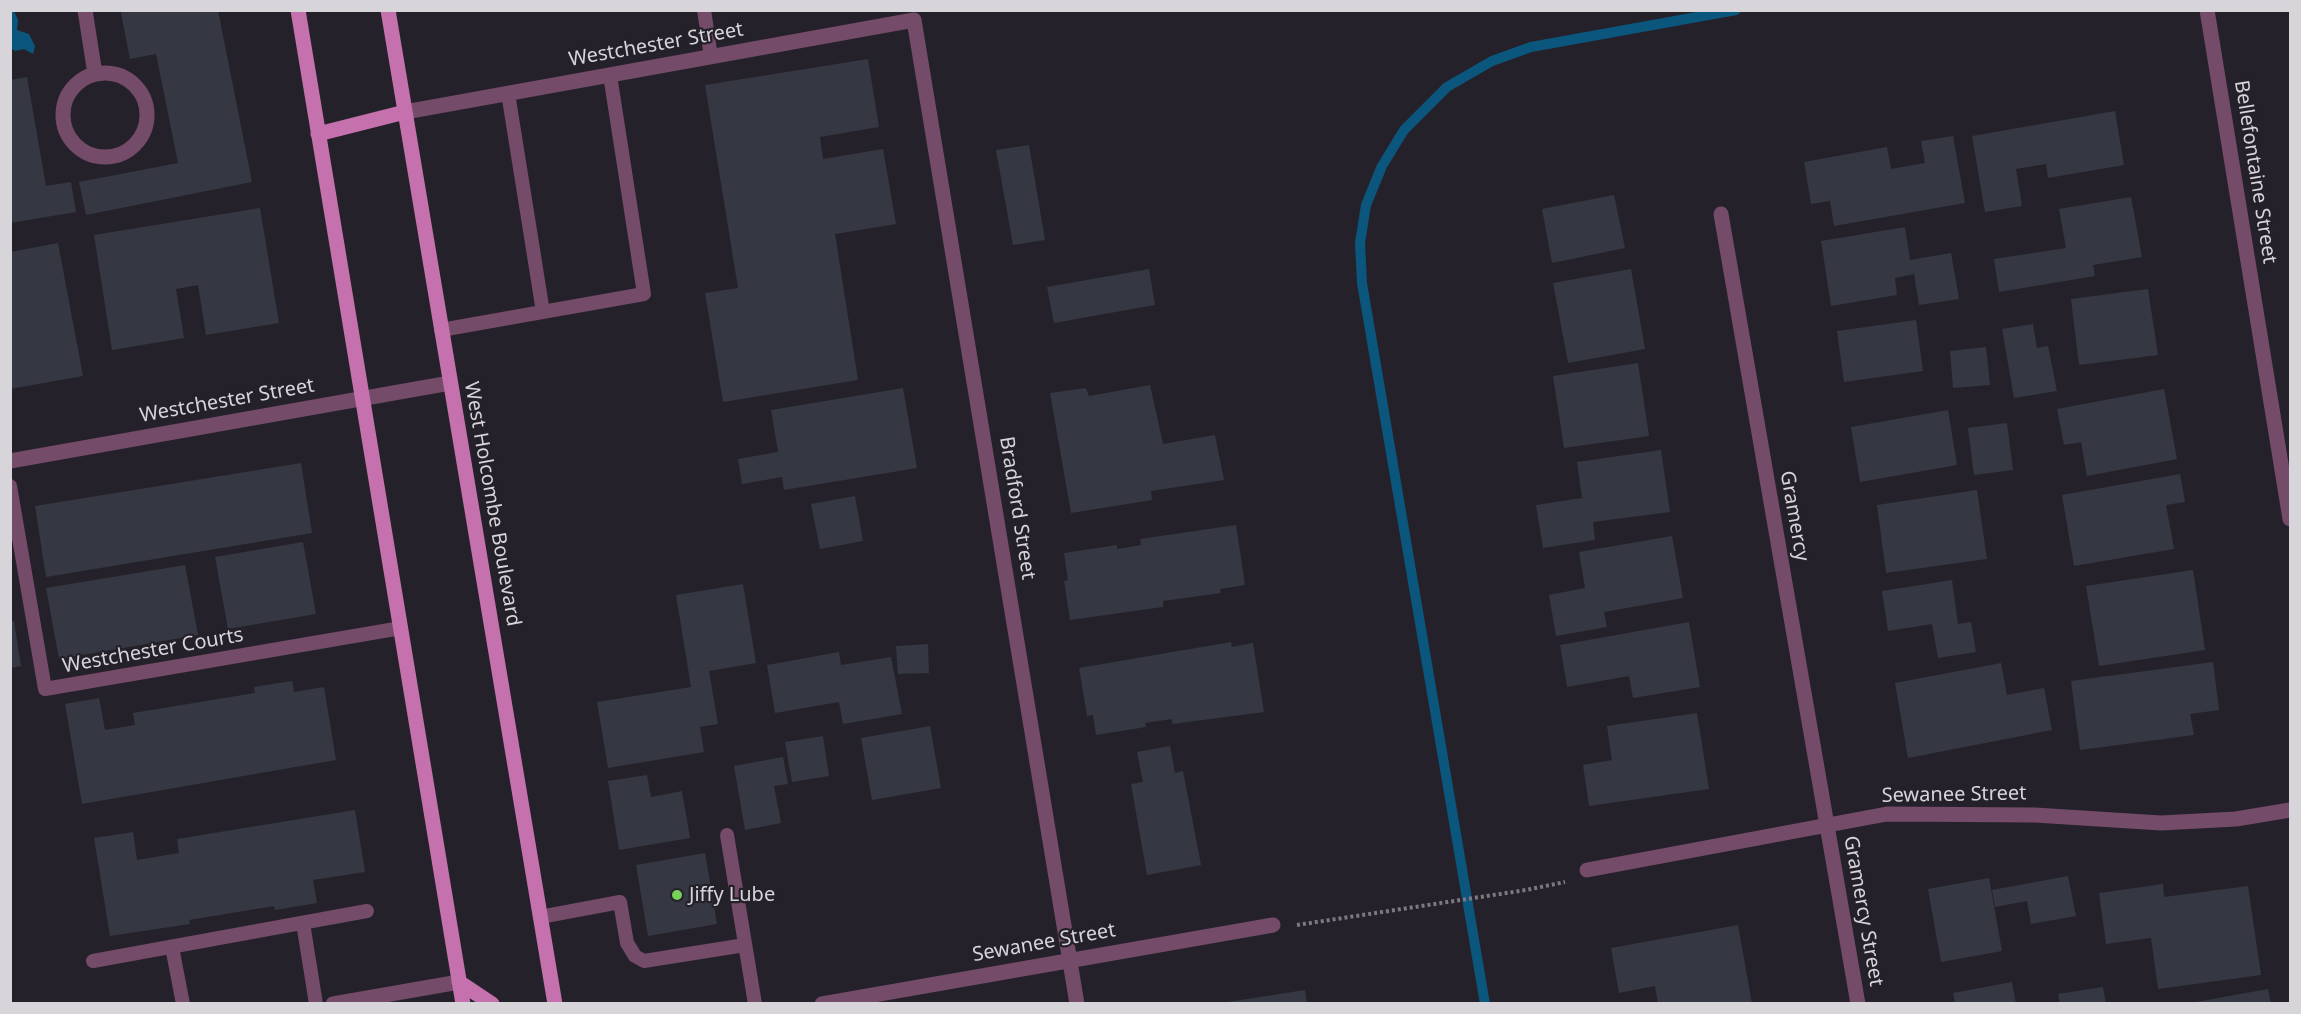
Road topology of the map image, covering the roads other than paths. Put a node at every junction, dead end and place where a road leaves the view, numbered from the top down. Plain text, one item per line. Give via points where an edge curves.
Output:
1 (85, 10) edge
2 (298, 10) edge
3 (388, 10) edge
4 (704, 10) edge
5 (2207, 10) edge
6 (914, 20) joint
7 (711, 57) junction
8 (95, 74) junction
9 (609, 75) junction
10 (508, 93) junction
11 (405, 112) junction
12 (318, 134) junction
13 (1721, 214) dead end
14 (543, 312) junction
15 (441, 330) junction
16 (450, 383) junction
17 (363, 399) junction
18 (10, 460) edge
19 (10, 486) edge
20 (2290, 519) edge
21 (401, 628) junction
22 (2290, 810) edge
23 (1826, 825) junction
24 (727, 835) dead end
25 (1587, 870) road end
26 (367, 911) dead end
27 (540, 917) junction
28 (303, 923) junction
29 (1273, 925) road end
30 (745, 945) junction
31 (172, 947) junction
32 (1070, 960) junction
33 (93, 961) dead end
34 (459, 982) junction
35 (393, 998) edge
36 (845, 1001) edge
37 (183, 1004) edge
38 (316, 1004) edge
39 (333, 1004) edge
40 (463, 1004) edge
41 (492, 1004) edge
42 (555, 1004) edge
43 (755, 1004) edge
44 (822, 1004) edge
45 (1077, 1004) edge
46 (1857, 1004) edge

1 - 8 street
2 - 12 main road
3 - 11 main road, West Holcombe Boulevard
4 - 7 lane
5 - 20 street, Bellefontaine Street
6 - 7 street, Westchester Street
6 - 32 street, Bradford Street
7 - 9 street, Westchester Street
8 - 8 street via 82,80 65,103 66,132 86,153 114,157 137,144 144,132 146,106 141,93 122,76
9 - 10 street, Westchester Street
9 - 14 lane via 644,294
10 - 11 street, Westchester Street
10 - 14 lane
11 - 12 main road
11 - 15 main road, West Holcombe Boulevard
12 - 17 main road
13 - 23 street, Gramercy
14 - 15 lane
15 - 16 main road, West Holcombe Boulevard
16 - 17 street, Westchester Street
16 - 27 main road, West Holcombe Boulevard
17 - 18 street, Westchester Street
17 - 21 main road
19 - 21 lane, Westchester Courts via 45,690
21 - 34 main road
22 - 23 street, Sewanee Street via 2236,819 2161,823 2035,815 1887,814
23 - 25 street, Sewanee Street
23 - 46 street, Gramercy Street
24 - 30 lane
26 - 28 lane
27 - 30 lane via 620,902 627,943 635,956 644,961
27 - 42 main road, West Holcombe Boulevard
28 - 31 lane
28 - 38 lane
29 - 32 street, Sewanee Street
30 - 43 lane
31 - 33 lane
31 - 37 lane
32 - 36 street, Sewanee Street
32 - 45 street, Bradford Street
34 - 35 street
34 - 40 main road
34 - 41 main road
35 - 39 street
36 - 44 street, Sewanee Street

